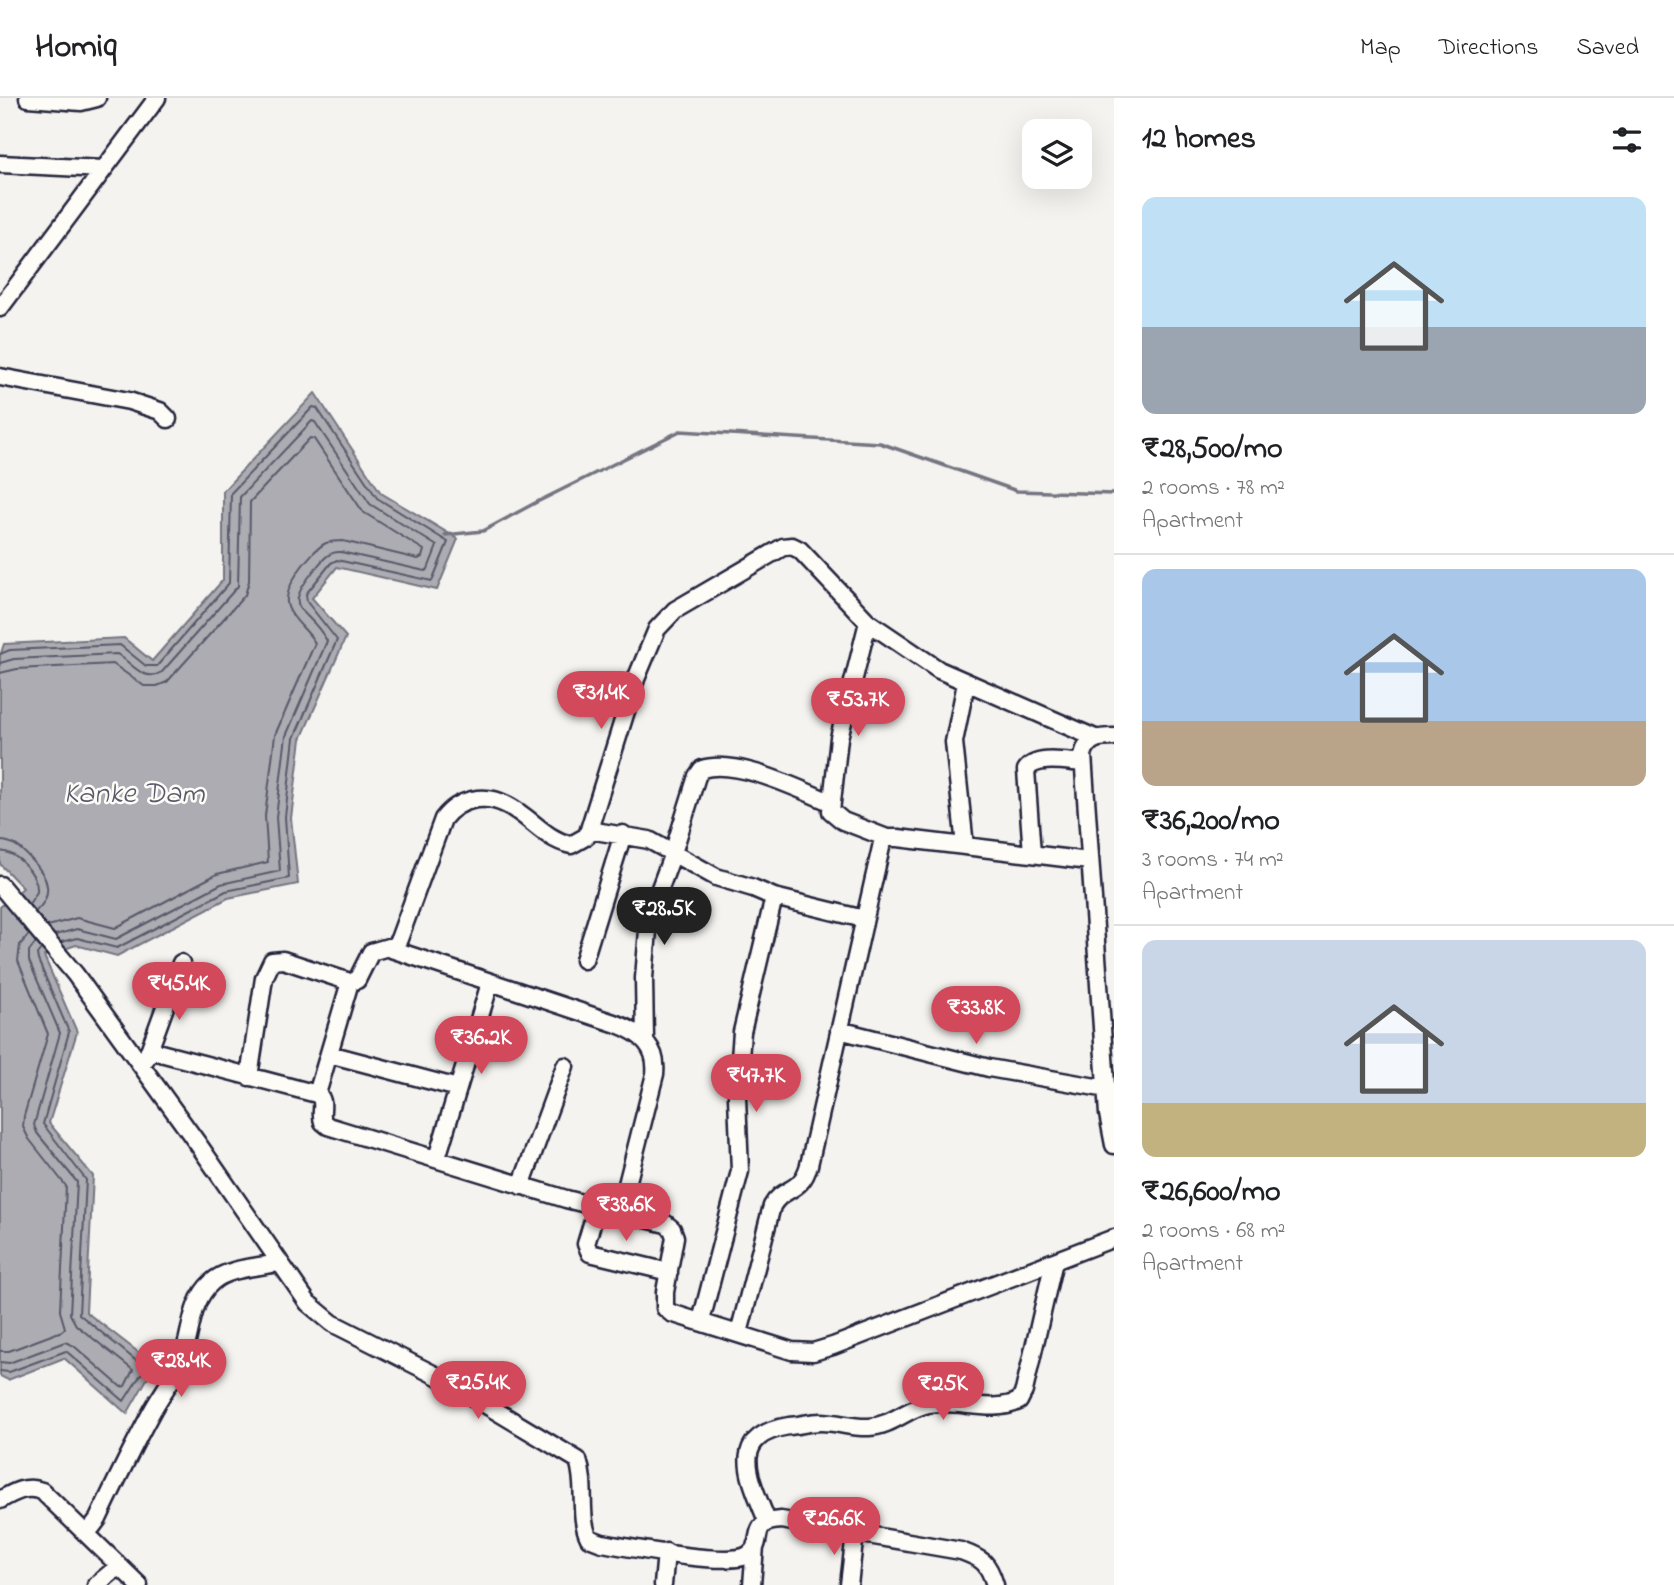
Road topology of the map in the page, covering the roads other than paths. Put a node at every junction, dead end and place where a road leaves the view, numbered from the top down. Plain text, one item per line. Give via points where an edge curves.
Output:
1 (28, 98) edge
2 (97, 98) edge
3 (152, 100) edge
4 (0, 164) edge
5 (103, 169) junction
6 (0, 308) edge
7 (0, 377) edge
8 (168, 419) dead end
9 (868, 622) junction
10 (966, 683) junction
11 (1114, 737) edge
12 (1094, 738) junction
13 (1083, 763) junction
14 (830, 802) junction
15 (589, 830) junction
16 (624, 834) junction
17 (887, 838) junction
18 (965, 846) junction
19 (673, 853) junction
20 (1032, 854) junction
21 (1089, 860) junction
22 (3, 888) edge
23 (774, 897) junction
24 (864, 919) junction
25 (388, 948) junction
26 (584, 960) dead end
27 (181, 962) dead end
28 (350, 982) junction
29 (490, 983) junction
30 (839, 1030) junction
31 (645, 1039) junction
32 (149, 1050) junction
33 (329, 1054) junction
34 (565, 1066) dead end
35 (143, 1068) junction
36 (249, 1077) junction
37 (458, 1088) junction
38 (1107, 1089) junction
39 (317, 1094) junction
40 (1114, 1145) edge
41 (437, 1158) junction
42 (521, 1185) junction
43 (597, 1207) junction
44 (620, 1212) junction
45 (1114, 1238) edge
46 (1054, 1261) junction
47 (278, 1263) junction
48 (669, 1272) junction
49 (701, 1321) junction
50 (739, 1333) junction
51 (0, 1500) edge
52 (767, 1521) junction
53 (84, 1532) junction
54 (855, 1533) junction
55 (755, 1546) junction
56 (666, 1552) junction
57 (119, 1566) junction
58 (96, 1585) edge
59 (139, 1585) edge
60 (663, 1585) edge
61 (752, 1585) edge
62 (849, 1585) edge
63 (995, 1585) edge

1 - 2 street via 81,102
3 - 5 street
4 - 5 street
5 - 6 street
7 - 8 street via 139,403
9 - 10 street
9 - 14 street via 839,738
9 - 15 street via 792,546 675,610 657,629 636,678
10 - 12 street
10 - 18 street via 954,742
11 - 12 street
12 - 13 street via 1085,745
13 - 20 street via 1038,762 1026,770
13 - 21 street
14 - 17 street via 834,817
14 - 19 street via 765,776 721,767 702,769
15 - 16 street
15 - 25 street via 580,842 559,843 507,805 474,799 459,803 443,819 399,939
16 - 19 street
16 - 26 street
17 - 18 street
17 - 24 street
18 - 20 street
19 - 23 street via 716,877
19 - 31 street via 649,918
20 - 21 street
21 - 38 street
22 - 35 street via 75,974
23 - 24 street
23 - 49 street via 738,1057 740,1171
24 - 30 street
25 - 28 street via 371,952 357,980
25 - 29 street
27 - 32 street
28 - 33 street
28 - 36 street via 283,960 272,961 264,978
29 - 31 street via 617,1024
29 - 37 street
30 - 38 street via 989,1068
30 - 50 street via 806,1177 772,1206
31 - 44 street via 653,1050 655,1074
32 - 35 street
32 - 36 street
33 - 37 street
33 - 39 street
34 - 42 street
35 - 47 street
36 - 39 street
37 - 41 street
38 - 40 street
39 - 41 street via 322,1097 321,1116 328,1125
41 - 42 street
42 - 43 street
43 - 44 street
43 - 48 street via 586,1244 590,1253
44 - 48 street via 672,1229 675,1237
45 - 46 street
46 - 50 street via 813,1352 792,1351
46 - 52 street via 1019,1401 1001,1406 930,1404 872,1427 820,1422 761,1434 753,1441 748,1461
47 - 53 street via 228,1273 201,1293 179,1364 98,1519
47 - 56 street via 308,1303 332,1323 441,1378 578,1461 583,1476 584,1528 589,1538
48 - 49 street via 665,1308
49 - 50 street
51 - 53 street via 23,1489 42,1491
52 - 54 street
52 - 55 street
53 - 57 street
54 - 62 street
54 - 63 street via 976,1556 989,1565
55 - 56 street via 748,1555 727,1559
55 - 61 street
56 - 60 street
57 - 58 street
57 - 59 street

